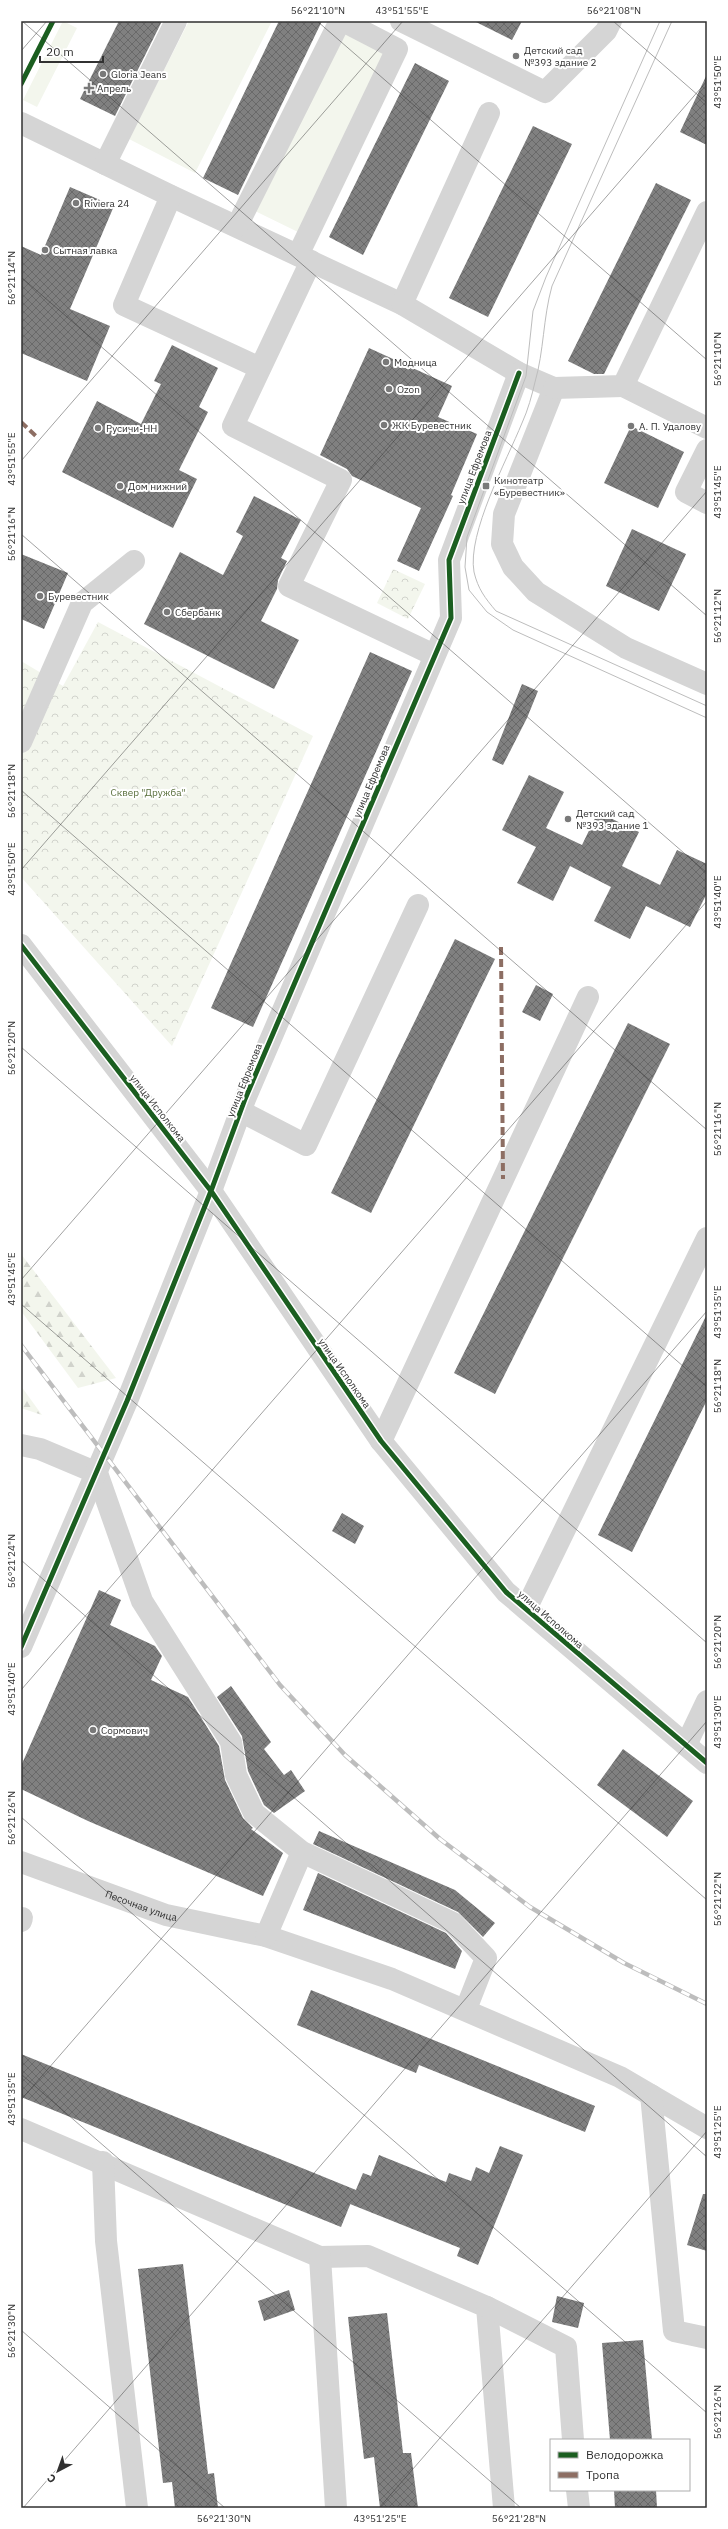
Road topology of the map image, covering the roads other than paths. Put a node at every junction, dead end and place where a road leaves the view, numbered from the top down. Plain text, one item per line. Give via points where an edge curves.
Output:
1 (176, 21) edge
2 (342, 21) edge
3 (401, 21) edge
4 (611, 21) edge
5 (489, 113) dead end
6 (21, 123) edge
7 (105, 164) junction
8 (171, 196) junction
9 (707, 212) edge
10 (237, 226) junction
11 (304, 258) junction
12 (402, 304) junction
13 (260, 368) junction
14 (519, 373) junction
15 (623, 386) junction
16 (554, 388) junction
17 (707, 428) edge
18 (707, 450) edge
19 (707, 503) edge
20 (134, 561) dead end
21 (434, 654) junction
22 (707, 684) edge
23 (21, 742) edge
24 (418, 905) dead end
25 (21, 945) edge
26 (588, 997) dead end
27 (240, 1111) junction
28 (212, 1191) junction
29 (707, 1238) edge
30 (381, 1441) junction
31 (21, 1445) edge
32 (97, 1473) junction
33 (526, 1609) junction
34 (26, 1621) edge
35 (21, 1647) edge
36 (707, 1701) edge
37 (686, 1745) junction
38 (707, 1763) edge
39 (302, 1852) junction
40 (21, 1862) edge
41 (266, 1936) junction
42 (466, 2009) junction
43 (651, 2095) junction
44 (707, 2128) edge
45 (21, 2129) edge
46 (103, 2162) junction
47 (320, 2257) junction
48 (487, 2307) junction
49 (707, 2338) edge
50 (573, 2439) edge
51 (577, 2491) edge
52 (137, 2508) edge
53 (336, 2508) edge
54 (504, 2508) edge
55 (578, 2508) edge

1 - 7 street
2 - 10 street
2 - 11 street via 397,49
3 - 4 street via 545,92 606,31
5 - 12 street
6 - 7 street
7 - 8 street
8 - 10 street
8 - 13 street via 124,305
9 - 15 street
10 - 11 street
11 - 12 street
11 - 13 street
12 - 14 street
13 - 21 street via 233,426 341,480 289,586
14 - 16 street
14 - 21 street, улица Ефремова via 448,560 450,618
15 - 16 street
15 - 17 street
16 - 22 street via 504,514 502,544 513,567 536,592 626,648
18 - 19 street via 686,492
20 - 23 street via 82,603
21 - 27 street, улица Ефремова
24 - 27 street via 306,1145
25 - 28 street, улица Исполкома
26 - 30 street
27 - 28 street, улица Ефремова
28 - 30 street, улица Исполкома
28 - 32 street, улица Ефремова
29 - 33 street
30 - 33 street, улица Исполкома via 506,1592
31 - 32 street via 40,1449
32 - 34 street, улица Ефремова
32 - 39 street via 142,1601 231,1742 236,1775 254,1813
33 - 37 street, улица Исполкома
34 - 35 street, улица Ефремова
36 - 37 street
37 - 38 street, улица Исполкома
39 - 41 street
39 - 42 street via 453,1923 486,1958
40 - 41 street, Песочная улица via 166,1915
41 - 42 street, Песочная улица via 392,1979
42 - 43 street, Песочная улица via 620,2077
43 - 44 street, Песочная улица
43 - 49 street via 674,2331
45 - 46 street
46 - 47 street
46 - 52 street via 106,2241
47 - 48 street via 368,2256
47 - 53 street
48 - 50 street via 566,2347
48 - 54 street
51 - 55 street

